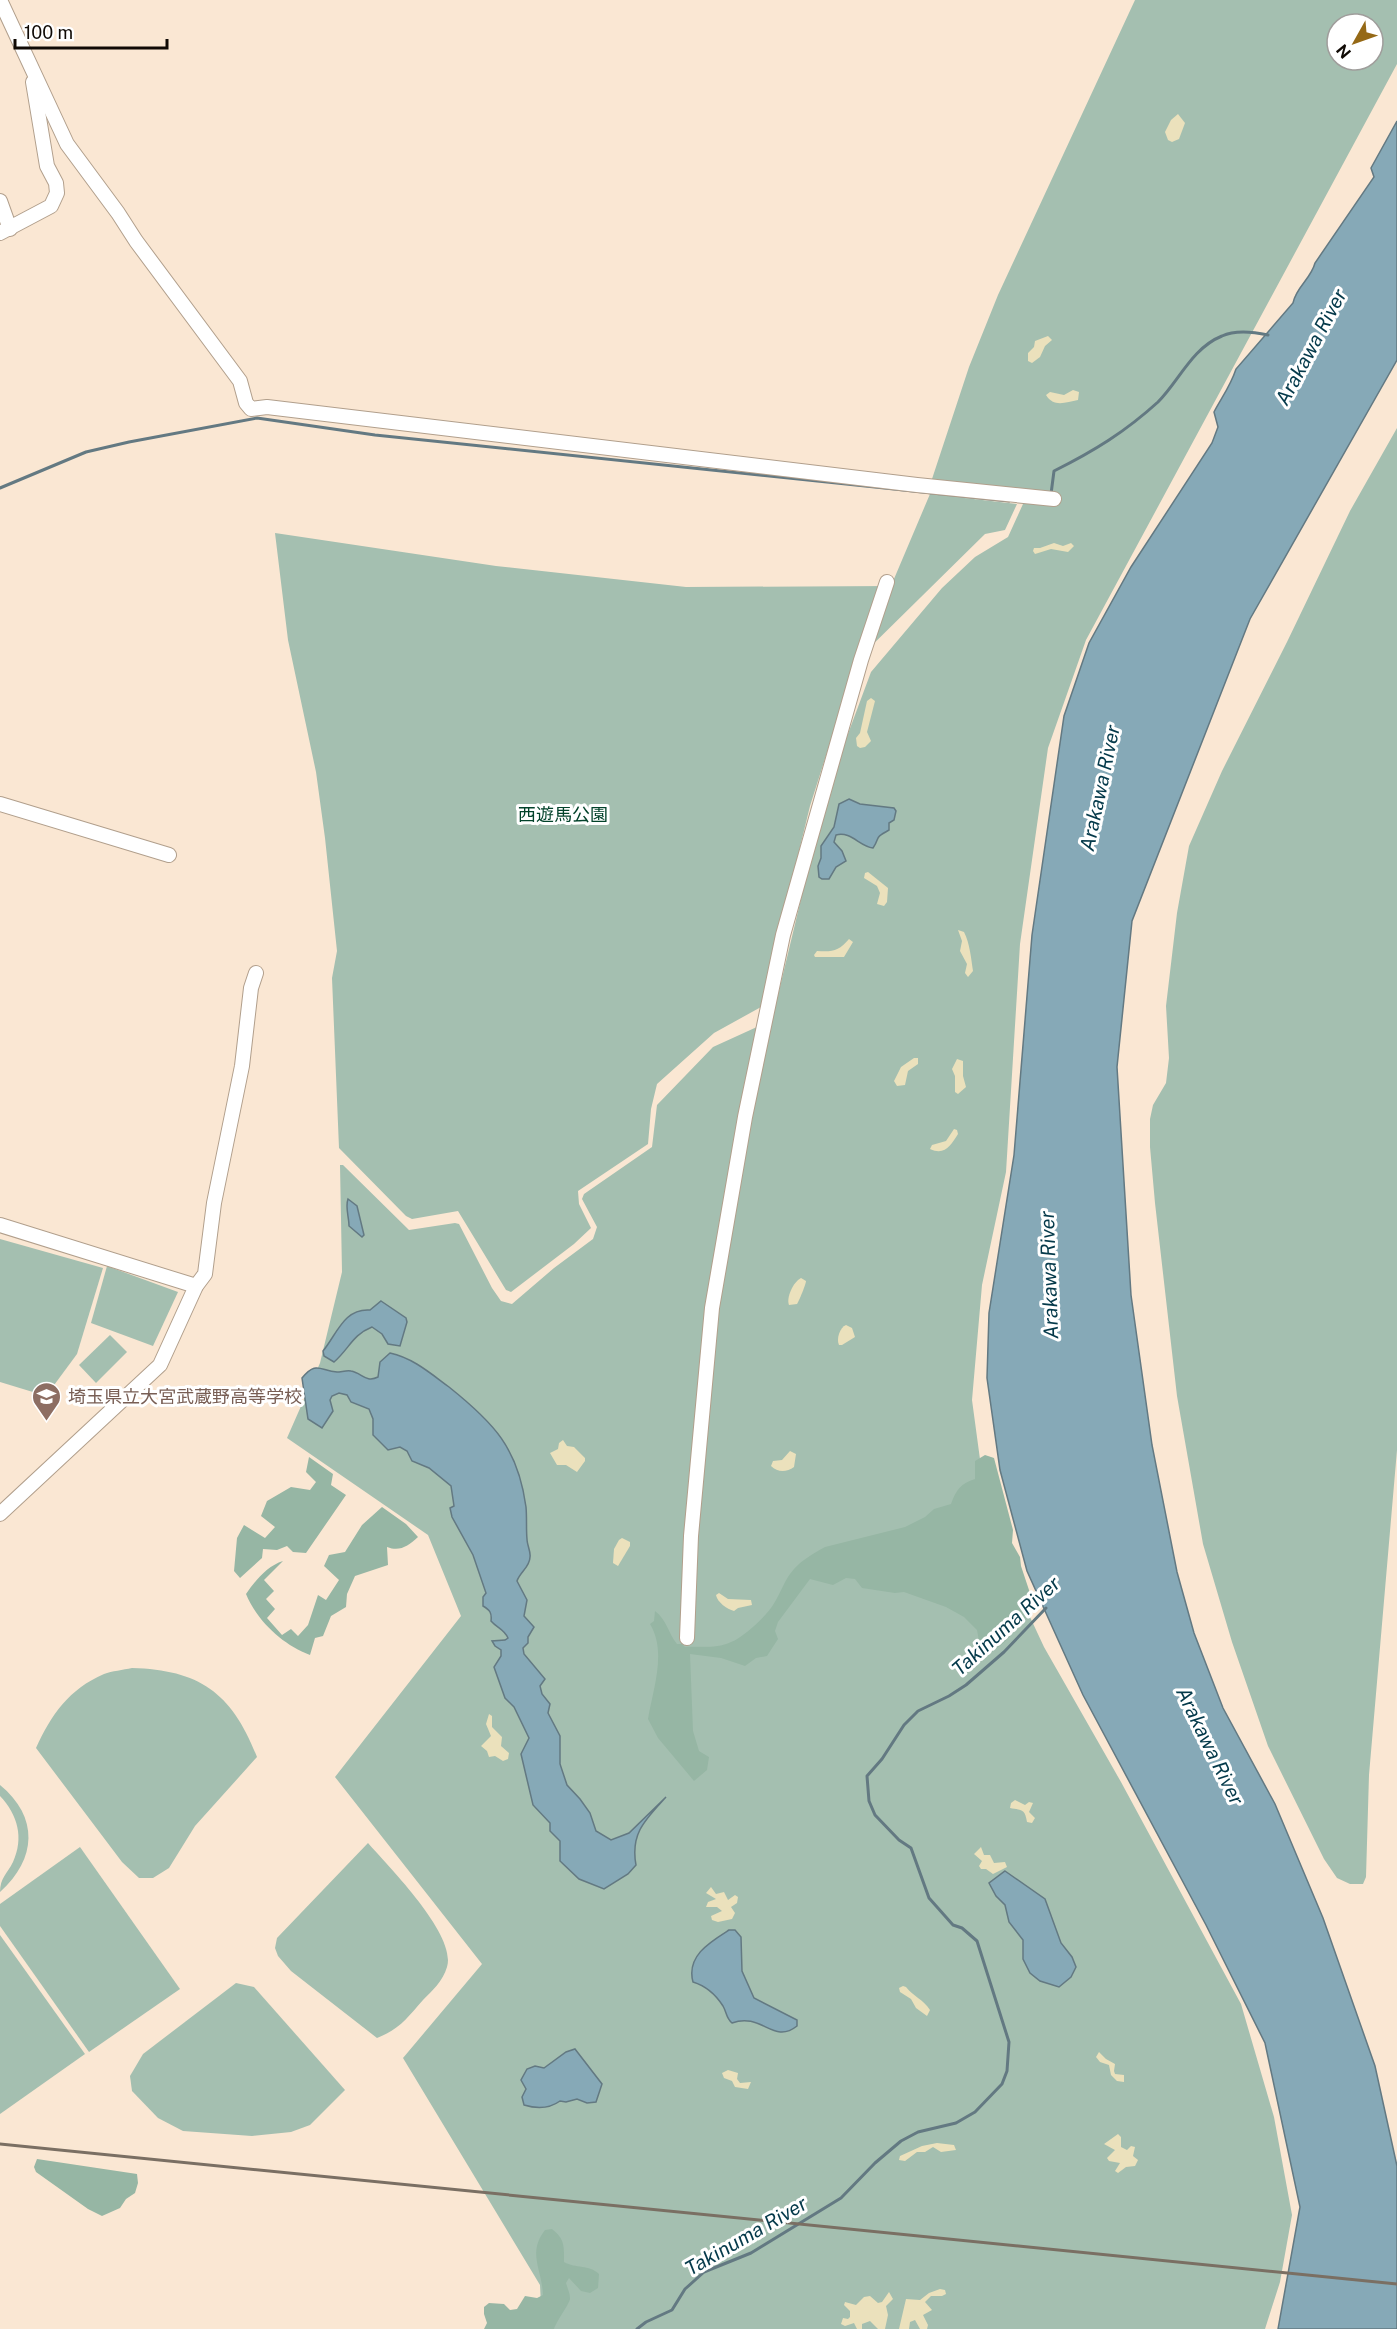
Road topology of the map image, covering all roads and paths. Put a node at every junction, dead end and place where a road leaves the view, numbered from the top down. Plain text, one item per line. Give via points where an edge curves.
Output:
1 (0, 0) edge
2 (33, 71) junction
3 (0, 201) edge
4 (5, 231) edge
5 (1054, 499) dead end
6 (887, 582) dead end
7 (0, 804) edge
8 (169, 855) dead end
9 (256, 973) dead end
10 (0, 1225) edge
11 (196, 1286) junction
12 (0, 1514) edge
13 (687, 1638) dead end

1 - 2 street
2 - 4 street via 47,166 57,193 51,206
2 - 5 street via 67,144 240,381 251,409 278,408
3 - 4 street
6 - 13 street via 783,935 747,1107 712,1308 691,1536
7 - 8 street
9 - 11 street via 214,1203 208,1259 205,1274
10 - 11 street
11 - 12 street via 160,1365

